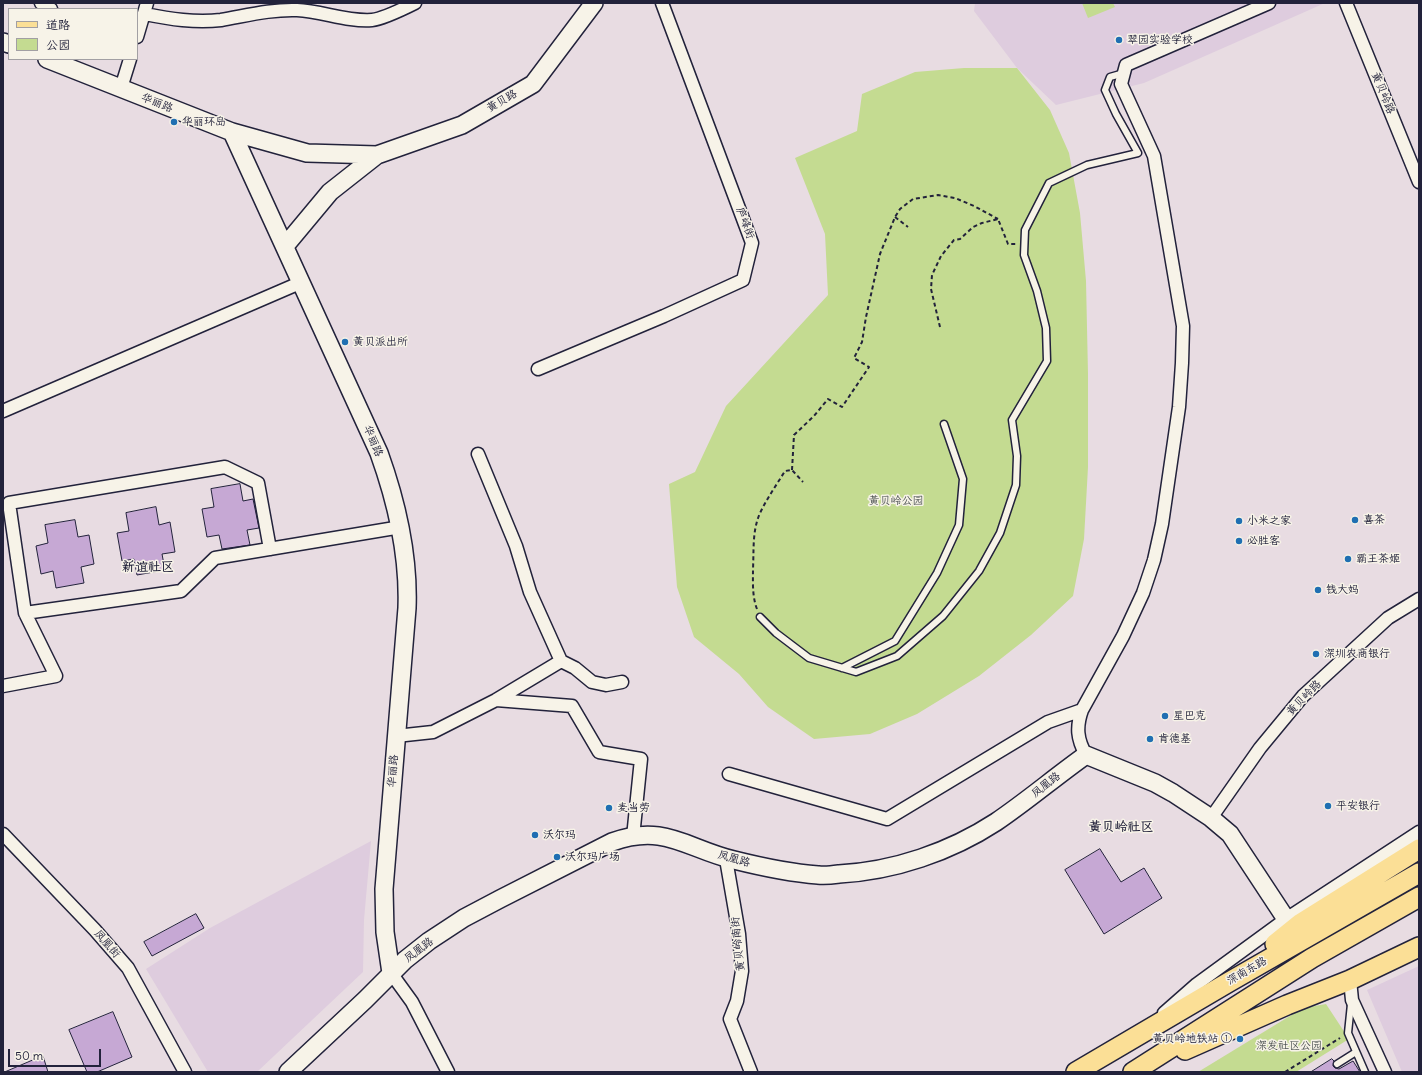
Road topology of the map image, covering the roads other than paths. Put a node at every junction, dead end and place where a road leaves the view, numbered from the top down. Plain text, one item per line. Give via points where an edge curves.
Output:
1 (415, 3) edge
2 (594, 3) edge
3 (662, 3) edge
4 (1269, 3) edge
5 (1346, 3) edge
6 (146, 8) edge
7 (138, 34) edge
8 (50, 60) edge
9 (130, 60) edge
10 (1124, 73) junction
11 (121, 88) junction
12 (232, 132) junction
13 (377, 155) junction
14 (1419, 182) edge
15 (285, 246) junction
16 (302, 282) junction
17 (538, 369) dead end
18 (3, 411) edge
19 (944, 424) dead end
20 (478, 454) dead end
21 (401, 527) junction
22 (270, 549) junction
23 (1419, 599) edge
24 (25, 613) junction
25 (760, 617) road end
26 (561, 661) junction
27 (842, 668) junction
28 (622, 682) dead end
29 (3, 686) edge
30 (496, 700) junction
31 (1082, 710) junction
32 (396, 736) junction
33 (1086, 755) junction
34 (729, 774) dead end
35 (1211, 818) junction
36 (1419, 832) edge
37 (3, 834) edge
38 (633, 837) junction
39 (1419, 849) edge
40 (726, 858) junction
41 (1419, 872) edge
42 (1419, 897) edge
43 (1288, 923) junction
44 (1419, 947) edge
45 (391, 973) junction
46 (1350, 980) junction
47 (1229, 982) junction
48 (1352, 1000) junction
49 (1141, 1033) junction
50 (1356, 1052) junction
51 (1337, 1064) dead end
52 (185, 1072) edge
53 (288, 1072) edge
54 (448, 1072) edge
55 (751, 1072) edge
56 (1076, 1072) edge
57 (1134, 1072) edge
58 (1365, 1072) edge
59 (1385, 1072) edge

1 - 6 street via 374,20 297,10 219,20 189,21 167,18
2 - 13 street, 黄贝路 via 533,84 462,124
3 - 17 street, 庐峰街 via 752,243 743,280
4 - 10 street via 1126,65
5 - 14 street, 黄贝岭路
6 - 7 street
8 - 11 street, 华丽路
9 - 11 street
10 - 27 lane via 1110,76 1106,90 1138,153 1088,165 1050,183 1025,230 1024,255 1037,291 1046,328 1047,360 1012,420 1017,456 1016,485 1000,533 979,570 943,616 897,656 856,672
10 - 31 street via 1121,84 1154,156 1183,326 1182,363 1179,407 1162,524 1154,560 1143,593 1123,636
11 - 12 street, 华丽路
12 - 13 street, 黄贝路 via 307,153
12 - 15 street, 华丽路
13 - 15 street, 黄贝路 via 330,192
15 - 16 street, 华丽路
16 - 18 street
16 - 21 street, 华丽路 via 379,453
19 - 27 lane via 963,479 959,525 937,573 895,641
20 - 26 street via 516,546 530,592
21 - 22 street
21 - 32 street, 华丽路 via 408,586
22 - 24 street via 215,558 181,591
22 - 24 street via 258,483 225,468 9,503
23 - 35 street, 黄贝岭路 via 1388,618 1303,696 1260,748
24 - 29 street via 56,676
25 - 27 lane via 776,633 809,658
26 - 28 street via 575,668 592,682 606,685
26 - 30 street
30 - 32 street via 433,732
30 - 38 street via 572,706 599,752 642,760
31 - 33 street via 1078,720 1078,731 1080,744
31 - 34 street via 1048,722 887,819
32 - 45 street, 华丽路 via 384,888 385,932
33 - 35 street via 1155,783
33 - 40 street, 凤凰路 via 1018,806 968,839 932,854 888,867 819,875 776,870
35 - 43 street via 1230,834
36 - 43 street
37 - 52 street, 凤凰街 via 128,968
38 - 40 street, 凤凰路 via 668,837
38 - 45 street, 凤凰路 via 600,847 464,918 414,953
39 - 43 main road
40 - 55 street, 黄贝岭南街 via 739,934 742,971 737,1001 730,1019
41 - 47 main road, 深南东路
42 - 57 main road, 深南东路 via 1312,958
43 - 47 main road
43 - 49 street via 1196,984
44 - 46 main road
45 - 53 street, 凤凰路
45 - 54 street via 412,1002
46 - 48 street
46 - 57 main road
47 - 49 main road, 深南东路
48 - 50 lane via 1348,1033
48 - 59 street
49 - 56 main road, 深南东路
50 - 51 lane
50 - 58 lane

